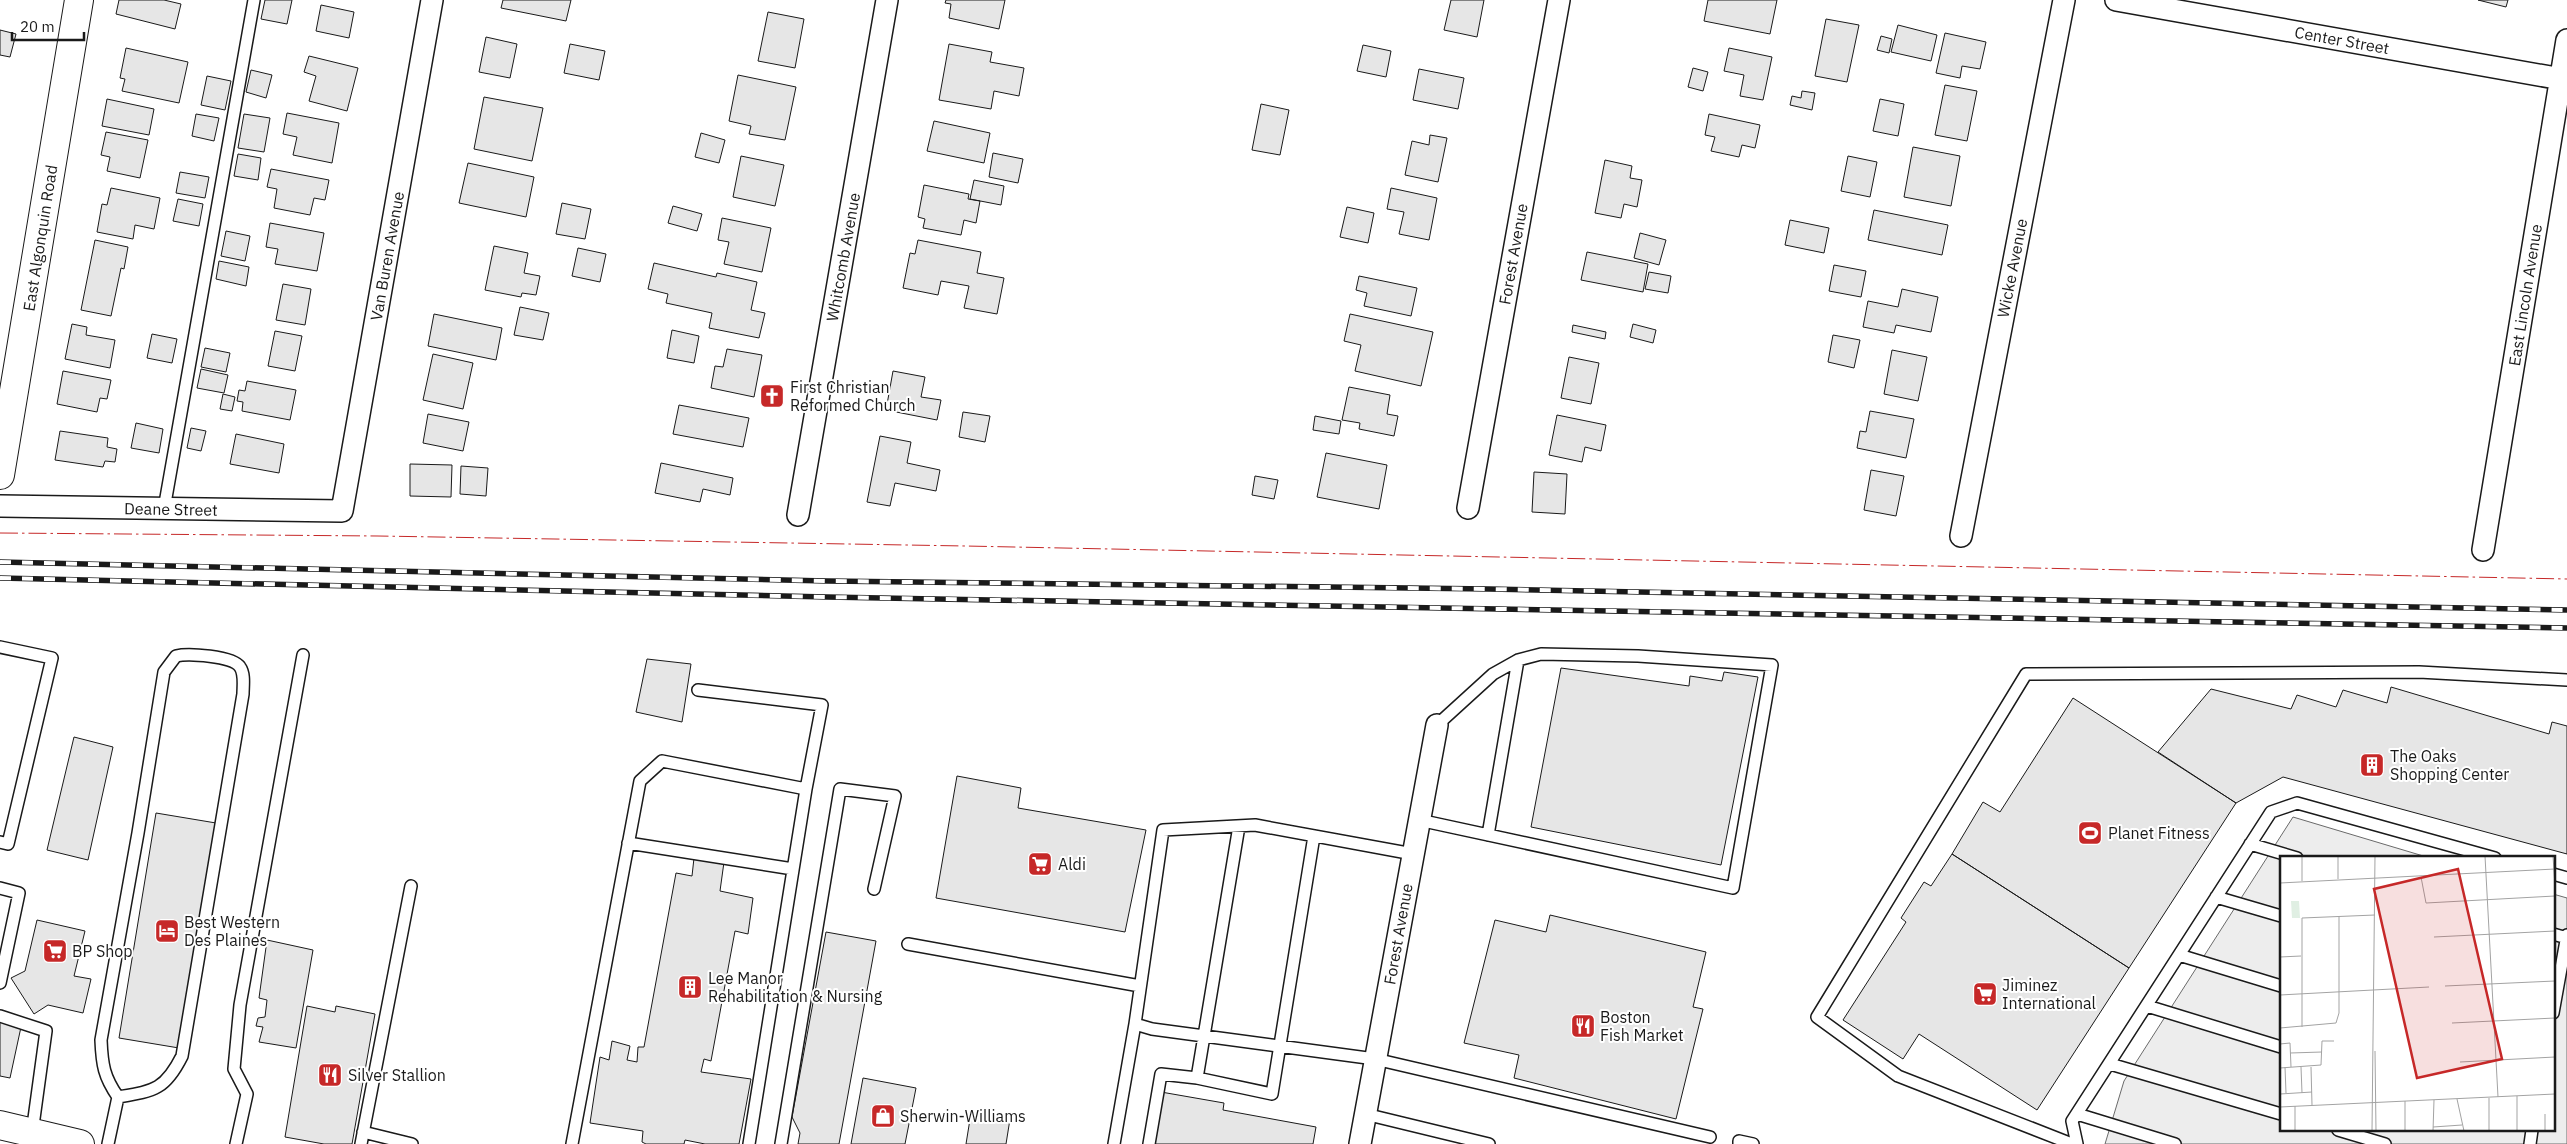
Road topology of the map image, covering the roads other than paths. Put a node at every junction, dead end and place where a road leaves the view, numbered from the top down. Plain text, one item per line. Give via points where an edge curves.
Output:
1 (79, 0) edge
2 (254, 0) edge
3 (432, 0) edge
4 (887, 0) edge
5 (1559, 0) edge
6 (2064, 0) edge
7 (2116, 0) edge
8 (2567, 40) edge
9 (2564, 79) edge
10 (0, 475) edge
11 (0, 506) edge
12 (1468, 508) dead end
13 (164, 509) junction
14 (342, 511) joint
15 (798, 514) dead end
16 (1961, 536) dead end
17 (2483, 550) dead end
18 (0, 647) edge
19 (303, 655) dead end
20 (1518, 660) junction
21 (2567, 680) edge
22 (698, 690) dead end
23 (1437, 725) joint
24 (806, 789) junction
25 (1419, 820) junction
26 (1240, 826) junction
27 (1488, 835) junction
28 (1314, 836) junction
29 (0, 842) edge
30 (628, 843) junction
31 (2250, 844) junction
32 (1413, 854) junction
33 (2290, 856) edge
34 (2488, 856) edge
35 (793, 869) junction
36 (2554, 874) edge
37 (2567, 878) edge
38 (410, 886) dead end
39 (0, 888) edge
40 (874, 889) dead end
41 (2216, 897) junction
42 (2280, 916) edge
43 (2554, 934) edge
44 (2567, 936) edge
45 (908, 944) dead end
46 (2179, 955) junction
47 (0, 983) edge
48 (1140, 986) junction
49 (2280, 986) edge
50 (2554, 999) edge
51 (2147, 1006) junction
52 (0, 1016) edge
53 (1134, 1024) junction
54 (1204, 1036) junction
55 (1280, 1047) junction
56 (2280, 1047) edge
57 (1375, 1059) junction
58 (2110, 1064) junction
59 (1197, 1078) junction
60 (118, 1097) junction
61 (1365, 1114) junction
62 (2077, 1114) junction
63 (2280, 1114) edge
64 (0, 1125) edge
65 (363, 1132) junction
66 (2345, 1132) edge
67 (31, 1138) edge
68 (1710, 1138) dead end
69 (80, 1144) edge
70 (108, 1144) edge
71 (236, 1144) edge
72 (361, 1144) edge
73 (412, 1144) edge
74 (572, 1144) edge
75 (749, 1144) edge
76 (781, 1144) edge
77 (1114, 1144) edge
78 (1149, 1144) edge
79 (1360, 1144) edge
80 (1489, 1144) edge
81 (1739, 1144) edge
82 (1753, 1144) edge
83 (2072, 1144) edge
84 (2077, 1144) edge
85 (2175, 1144) edge
86 (2385, 1144) edge

1 - 10 street, East Algonquin Road
2 - 13 lane
3 - 14 street, Van Buren Avenue
4 - 15 street, Whitcomb Avenue
5 - 12 street, Forest Avenue
6 - 16 street, Wicke Avenue
7 - 9 street, Center Street
8 - 9 street, East Lincoln Avenue
9 - 17 street, East Lincoln Avenue
11 - 13 street, Deane Street
13 - 14 street, Deane Street
18 - 29 lane via 52,658 8,844
19 - 71 lane via 240,1004 234,1068 247,1094
20 - 23 lane via 1494,674
20 - 27 lane
20 - 27 lane via 1541,654 1572,654 1772,665 1734,888
21 - 83 lane via 2419,672 2026,674 1817,1017 1898,1076
22 - 24 lane via 822,705
23 - 25 street, Forest Avenue
24 - 30 lane via 662,761 640,781
24 - 35 lane
25 - 27 lane
25 - 32 street, Forest Avenue
26 - 28 lane via 1255,825
26 - 48 lane via 1163,830
26 - 54 lane
28 - 32 lane
28 - 55 lane
30 - 35 lane
30 - 74 lane
31 - 33 lane
31 - 34 lane via 2271,812 2297,802
31 - 41 lane
32 - 57 street, Forest Avenue
35 - 75 lane
36 - 37 lane
38 - 65 lane
39 - 47 lane via 19,893
40 - 76 lane via 894,796 840,789
41 - 42 lane
41 - 46 lane
43 - 44 lane
44 - 50 lane
45 - 48 lane
46 - 49 lane
46 - 51 lane
48 - 53 lane
51 - 56 lane
51 - 58 lane
52 - 67 lane via 46,1031
53 - 54 lane
53 - 77 lane
54 - 55 lane
54 - 59 lane
55 - 57 lane
55 - 59 lane via 1272,1094
57 - 61 street, Forest Avenue
57 - 68 lane
58 - 62 lane
58 - 63 lane
59 - 78 lane via 1161,1074
60 - 60 lane via 160,1086 169,1079 182,1056 243,694 244,677 240,666 231,660 186,654 176,656 164,672 101,1040 107,1081
60 - 70 lane
61 - 79 street, Forest Avenue
61 - 80 lane
62 - 84 lane via 2072,1121
62 - 85 lane
64 - 67 street
65 - 72 lane
65 - 73 lane
66 - 86 lane
67 - 69 street
81 - 82 lane via 1739,1141

